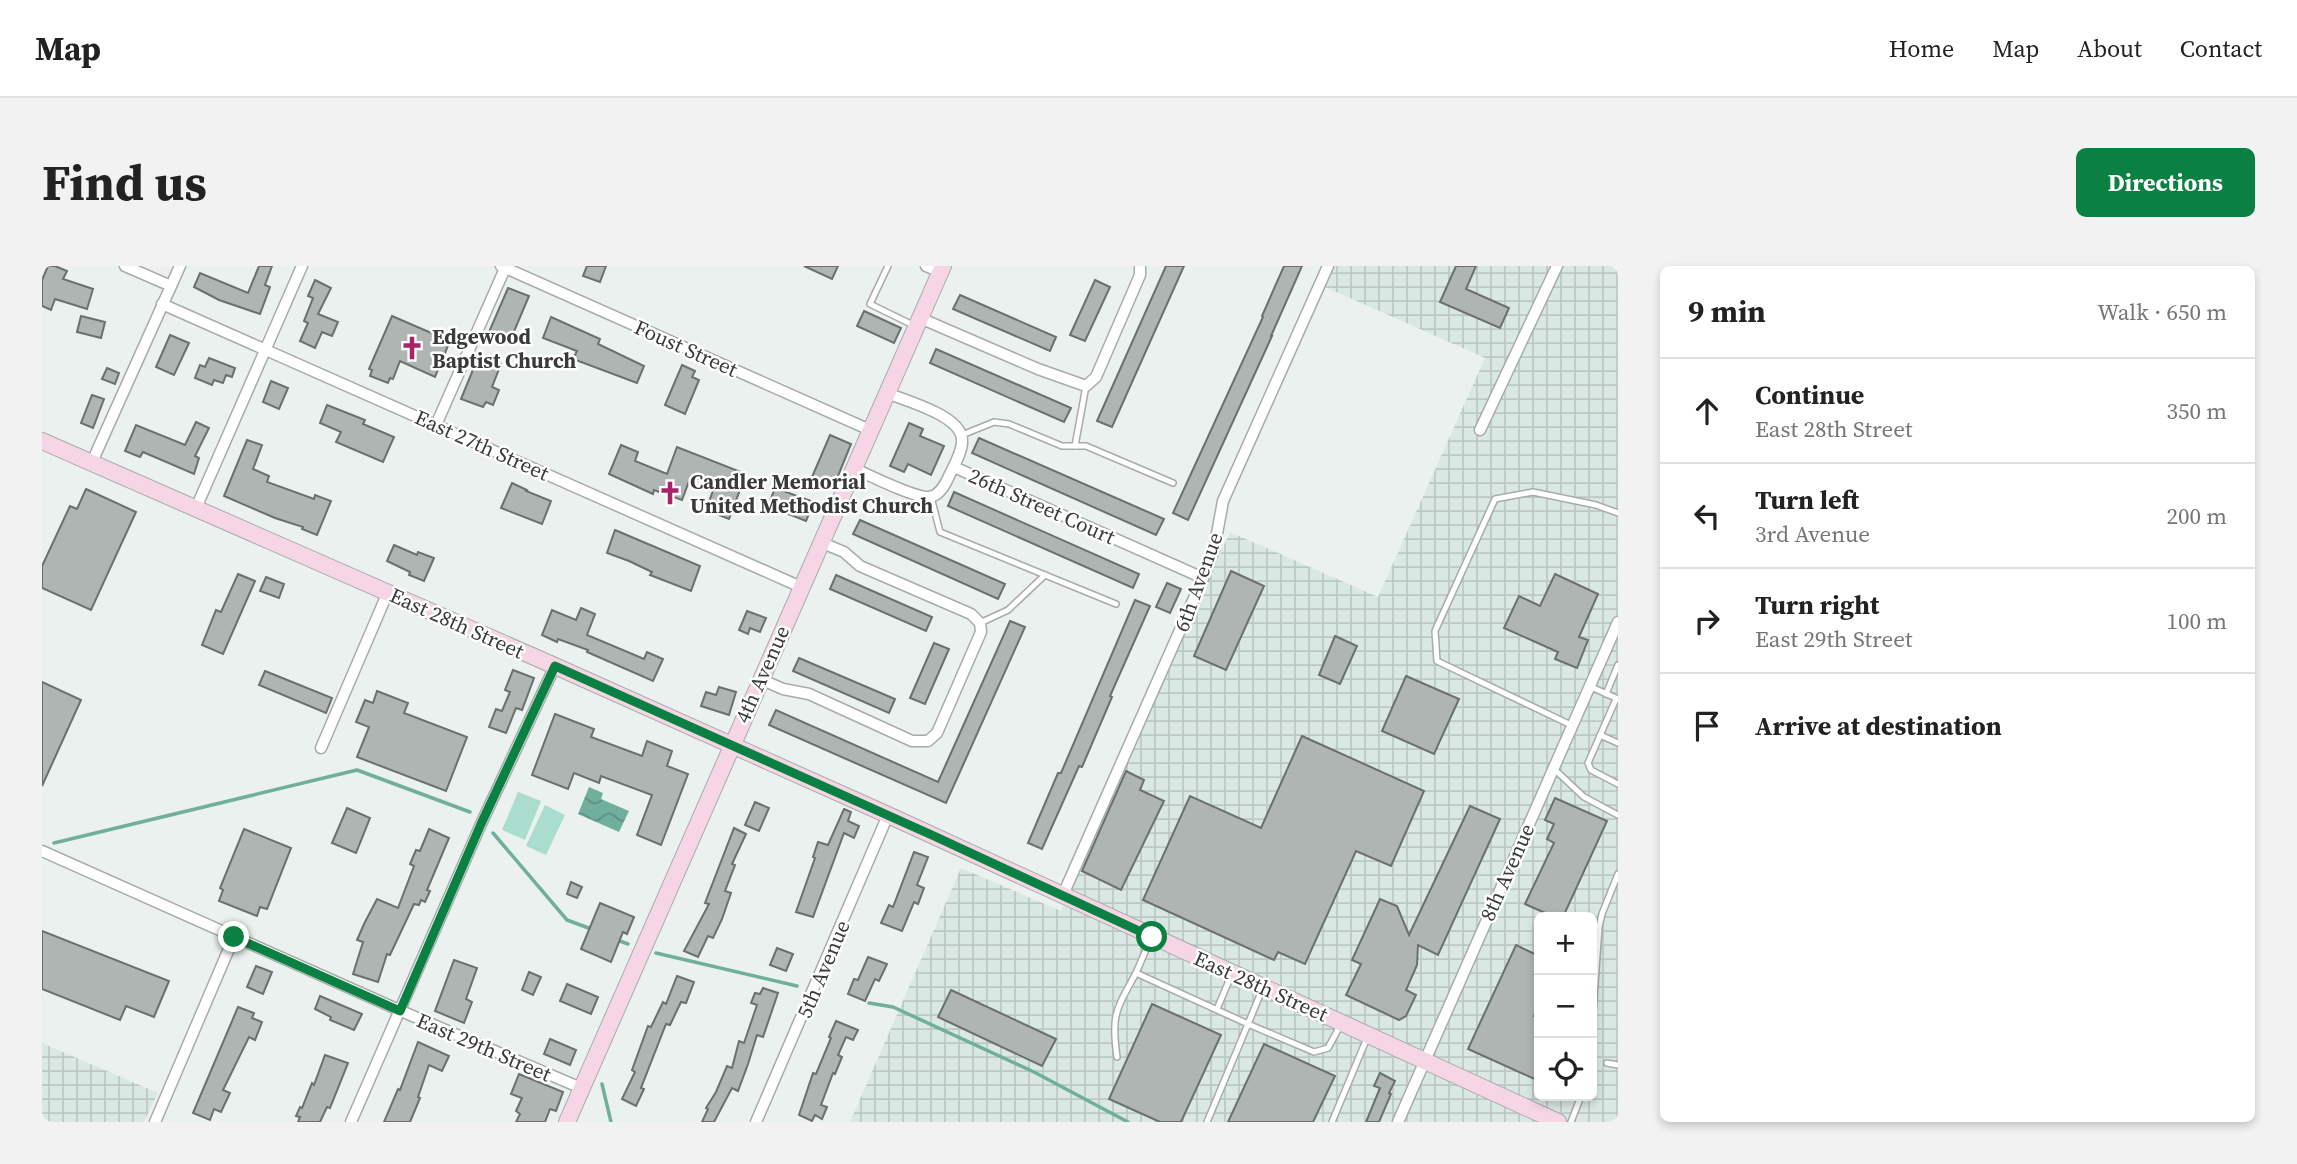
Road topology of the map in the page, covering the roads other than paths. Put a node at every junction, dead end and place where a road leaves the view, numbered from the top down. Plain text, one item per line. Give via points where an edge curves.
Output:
1 (125, 266) edge
2 (180, 266) edge
3 (302, 266) edge
4 (888, 266) edge
5 (1140, 266) edge
6 (1328, 266) edge
7 (1557, 266) edge
8 (504, 267) edge
9 (936, 268) edge
10 (171, 286) junction
11 (162, 304) junction
12 (918, 322) junction
13 (264, 351) junction
14 (1086, 386) junction
15 (887, 393) junction
16 (436, 425) junction
17 (870, 430) junction
18 (1480, 430) dead end
19 (962, 435) junction
20 (42, 441) edge
21 (1075, 446) junction
22 (92, 462) junction
23 (954, 467) junction
24 (853, 468) junction
25 (1173, 483) dead end
26 (931, 497) junction
27 (196, 508) junction
28 (1618, 513) edge
29 (820, 542) junction
30 (1045, 575) junction
31 (1203, 578) junction
32 (801, 587) junction
33 (388, 592) junction
34 (1116, 604) dead end
35 (1618, 622) edge
36 (980, 623) junction
37 (1618, 665) edge
38 (555, 666) junction
39 (760, 679) junction
40 (1589, 686) junction
41 (1606, 694) junction
42 (1617, 699) edge
43 (1571, 725) junction
44 (1600, 735) junction
45 (1618, 743) edge
46 (731, 745) junction
47 (321, 748) dead end
48 (1552, 767) junction
49 (1618, 784) edge
50 (888, 815) junction
51 (1618, 815) edge
52 (42, 851) edge
53 (1618, 874) edge
54 (1062, 897) junction
55 (234, 937) junction
56 (1152, 937) junction
57 (1136, 973) junction
58 (1232, 973) junction
59 (1596, 975) edge
60 (1263, 988) junction
61 (1217, 1009) junction
62 (400, 1011) junction
63 (1342, 1023) junction
64 (1248, 1024) junction
65 (1368, 1035) junction
66 (1117, 1057) dead end
67 (1424, 1060) junction
68 (1607, 1063) dead end
69 (1618, 1065) edge
70 (581, 1088) junction
71 (1579, 1101) edge
72 (155, 1122) edge
73 (351, 1122) edge
74 (567, 1122) edge
75 (756, 1122) edge
76 (1207, 1122) edge
77 (1332, 1122) edge
78 (1398, 1122) edge
79 (1558, 1122) edge
80 (1571, 1122) edge

1 - 10 street
2 - 10 street
3 - 13 street
4 - 12 lane via 870,304
5 - 14 street via 1096,377
6 - 31 street, 6th Avenue via 1223,501 1214,550
7 - 18 street
8 - 16 street
8 - 17 street, Foust Street
9 - 12 street, 4th Avenue
10 - 11 street
11 - 13 street, East 27th Street
11 - 22 street
12 - 14 street
12 - 15 street, 4th Avenue
13 - 16 street, East 27th Street
13 - 27 street
14 - 21 lane
15 - 17 street, 4th Avenue
15 - 19 street, 26th Street Court via 946,417
16 - 32 street, East 27th Street
17 - 24 street, 4th Avenue
19 - 21 lane via 994,422 1062,446
19 - 23 street, 26th Street Court
20 - 22 street, East 28th Street
21 - 25 lane via 1086,446
22 - 27 street, East 28th Street
23 - 26 street via 940,492
23 - 31 street, 26th Street Court
24 - 26 street
24 - 29 street, 4th Avenue
26 - 30 lane via 940,532
27 - 33 street, East 28th Street
28 - 43 lane via 1534,492 1495,499 1435,631 1437,661
29 - 32 street, 4th Avenue
29 - 36 street via 844,552 860,566 971,614
30 - 34 lane
30 - 36 lane via 1009,610
31 - 54 street, 6th Avenue
32 - 39 street, 4th Avenue
33 - 38 street, East 28th Street
33 - 47 street
35 - 40 street, 8th Avenue
36 - 39 street via 981,632 937,733 928,741 912,741 809,694
37 - 41 lane
38 - 46 street, East 28th Street
38 - 62 street
39 - 46 street, 4th Avenue
40 - 41 lane
40 - 43 street, 8th Avenue
41 - 42 lane
42 - 44 lane
43 - 48 street, 8th Avenue
44 - 45 lane
44 - 49 lane via 1588,763 1591,770
46 - 50 street, East 28th Street
46 - 70 street, 4th Avenue
48 - 51 lane via 1584,797
48 - 67 street, 8th Avenue
50 - 54 street, East 28th Street
50 - 75 street, 5th Avenue
52 - 55 street, East 29th Street
53 - 59 lane via 1599,927
54 - 56 street, East 28th Street
55 - 62 street, East 29th Street
55 - 72 street
56 - 57 lane
56 - 58 street, East 28th Street
57 - 61 lane
57 - 66 lane via 1114,1019
58 - 60 street, East 28th Street
58 - 61 lane
60 - 63 street, East 28th Street
60 - 64 lane
61 - 64 lane
62 - 70 street, East 29th Street
62 - 73 street
63 - 64 lane via 1322,1052
63 - 65 street, East 28th Street
64 - 76 lane
65 - 67 street, East 28th Street
65 - 77 lane
67 - 78 street, 8th Avenue
67 - 79 street, East 28th Street
68 - 69 lane
70 - 74 street, 4th Avenue
71 - 80 lane

